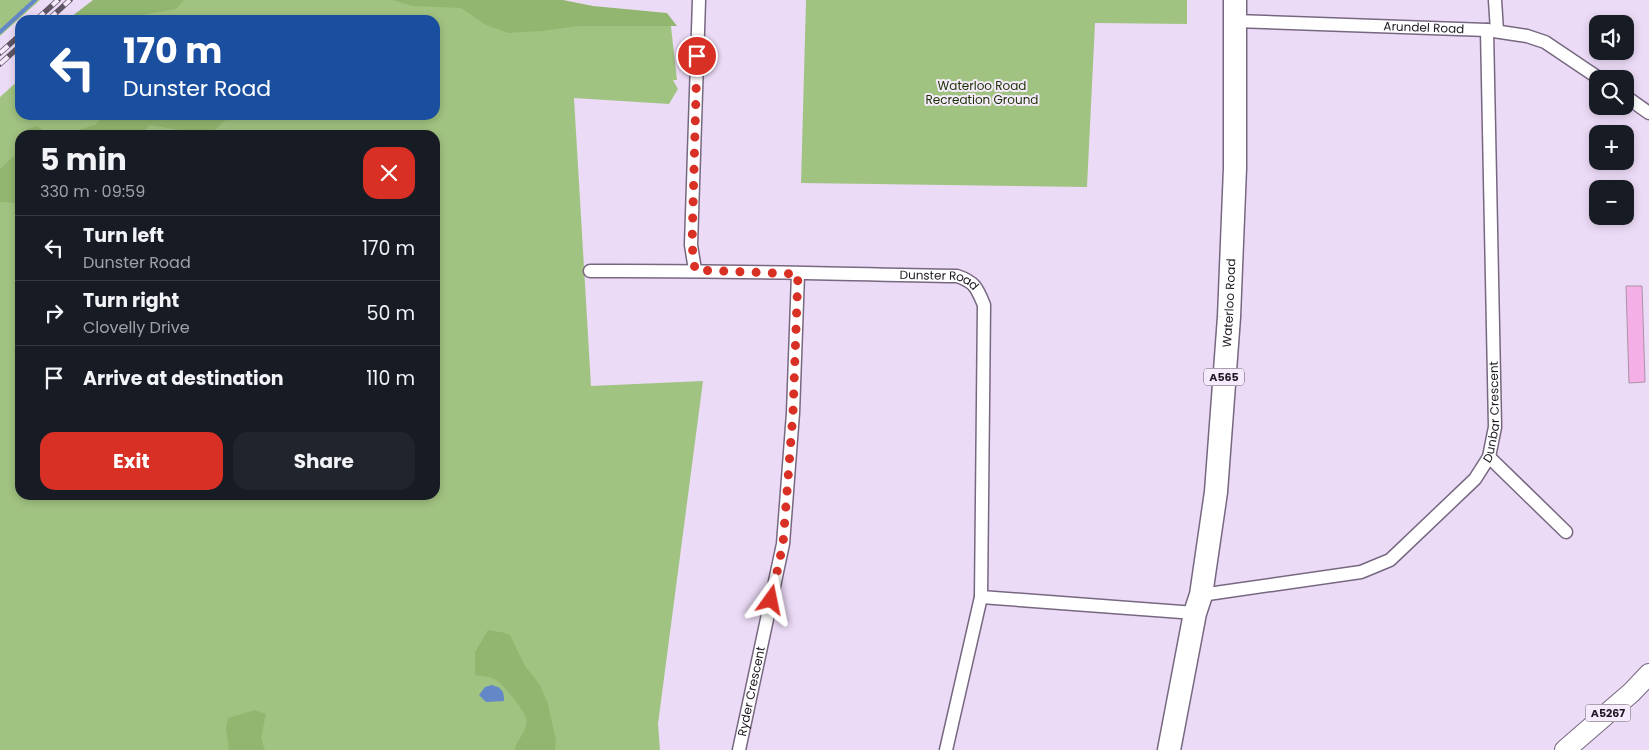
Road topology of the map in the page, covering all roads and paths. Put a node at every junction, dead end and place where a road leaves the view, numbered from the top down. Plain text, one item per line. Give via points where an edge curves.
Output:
1 (699, 0) edge
2 (1495, 0) edge
3 (1235, 11) edge
4 (1492, 30) junction
5 (1589, 72) edge
6 (1634, 102) edge
7 (1649, 113) edge
8 (695, 270) junction
9 (590, 271) dead end
10 (798, 274) junction
11 (1489, 457) junction
12 (1566, 532) dead end
13 (981, 597) junction
14 (1198, 604) junction
15 (1649, 674) edge
16 (739, 750) edge
17 (946, 750) edge
18 (1169, 750) edge
19 (1565, 750) edge

1 - 8 street via 692,245
2 - 4 street, Dunbar Crescent
3 - 4 street, Arundel Road
3 - 14 highway, Waterloo Road / A565 via 1235,168 1229,317 1216,492
4 - 5 street, Arundel Road via 1545,42
4 - 11 street, Dunbar Crescent via 1495,427
6 - 7 street
8 - 9 street, Dunster Road
8 - 10 street, Dunster Road
10 - 13 street, Dunster Road via 957,276 969,280 978,290 984,305
10 - 16 street, Ryder Crescent via 793,413 783,544
11 - 12 street
11 - 14 street, Dunbar Crescent via 1475,479 1390,560 1361,572
13 - 14 street
13 - 17 street
14 - 18 highway, Waterloo Road / A565
15 - 19 main road, A5267

